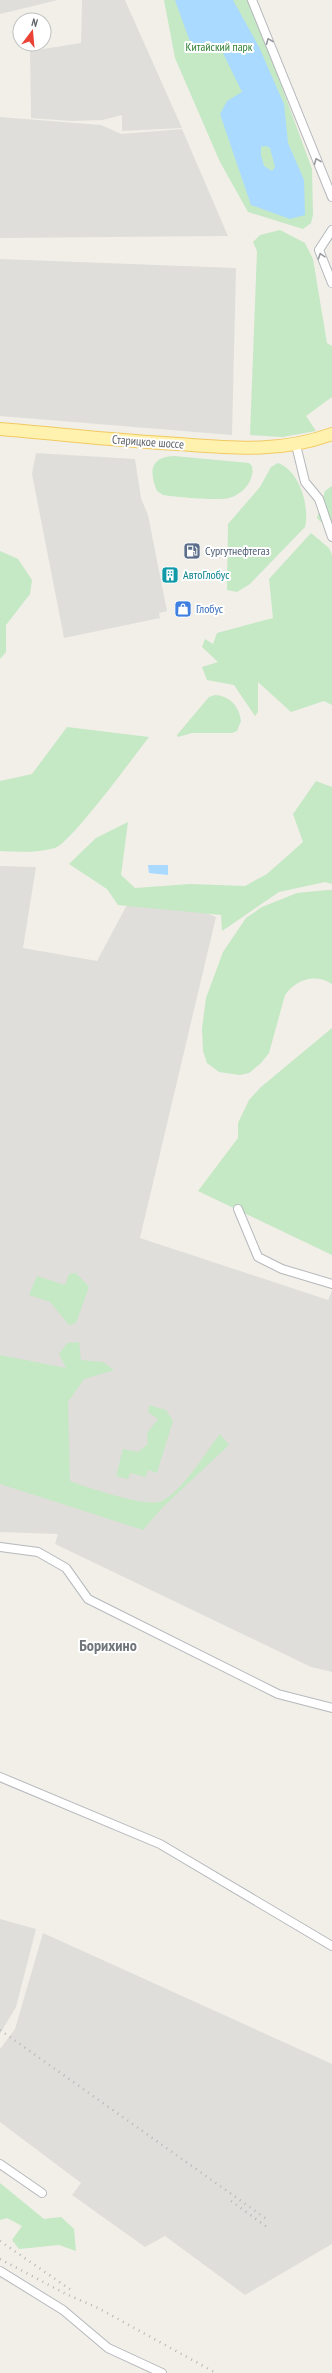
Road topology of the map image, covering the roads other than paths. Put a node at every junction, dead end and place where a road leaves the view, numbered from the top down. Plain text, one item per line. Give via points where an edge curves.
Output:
1 (252, 0) edge
2 (332, 197) edge
3 (332, 230) edge
4 (332, 284) edge
5 (0, 429) edge
6 (332, 434) edge
7 (296, 445) junction
8 (332, 537) edge
9 (238, 1209) dead end
10 (332, 1284) edge
11 (0, 1547) edge
12 (332, 1708) edge
13 (0, 1777) edge
14 (332, 1946) edge
15 (0, 2164) edge
16 (42, 2193) dead end
17 (0, 2271) edge
18 (162, 2373) edge

2 -> 1 street
4 -> 3 street via 319,250
5 - 7 main road, Старицкое шоссе via 148,443 244,448
6 - 7 main road, Старицкое шоссе
7 - 8 street via 305,482 319,499
9 - 10 street via 258,1257 282,1269
11 - 12 street via 38,1552 66,1568 88,1599 278,1694
13 - 14 street via 160,1844
15 - 16 street
17 - 18 street via 63,2310 108,2348

